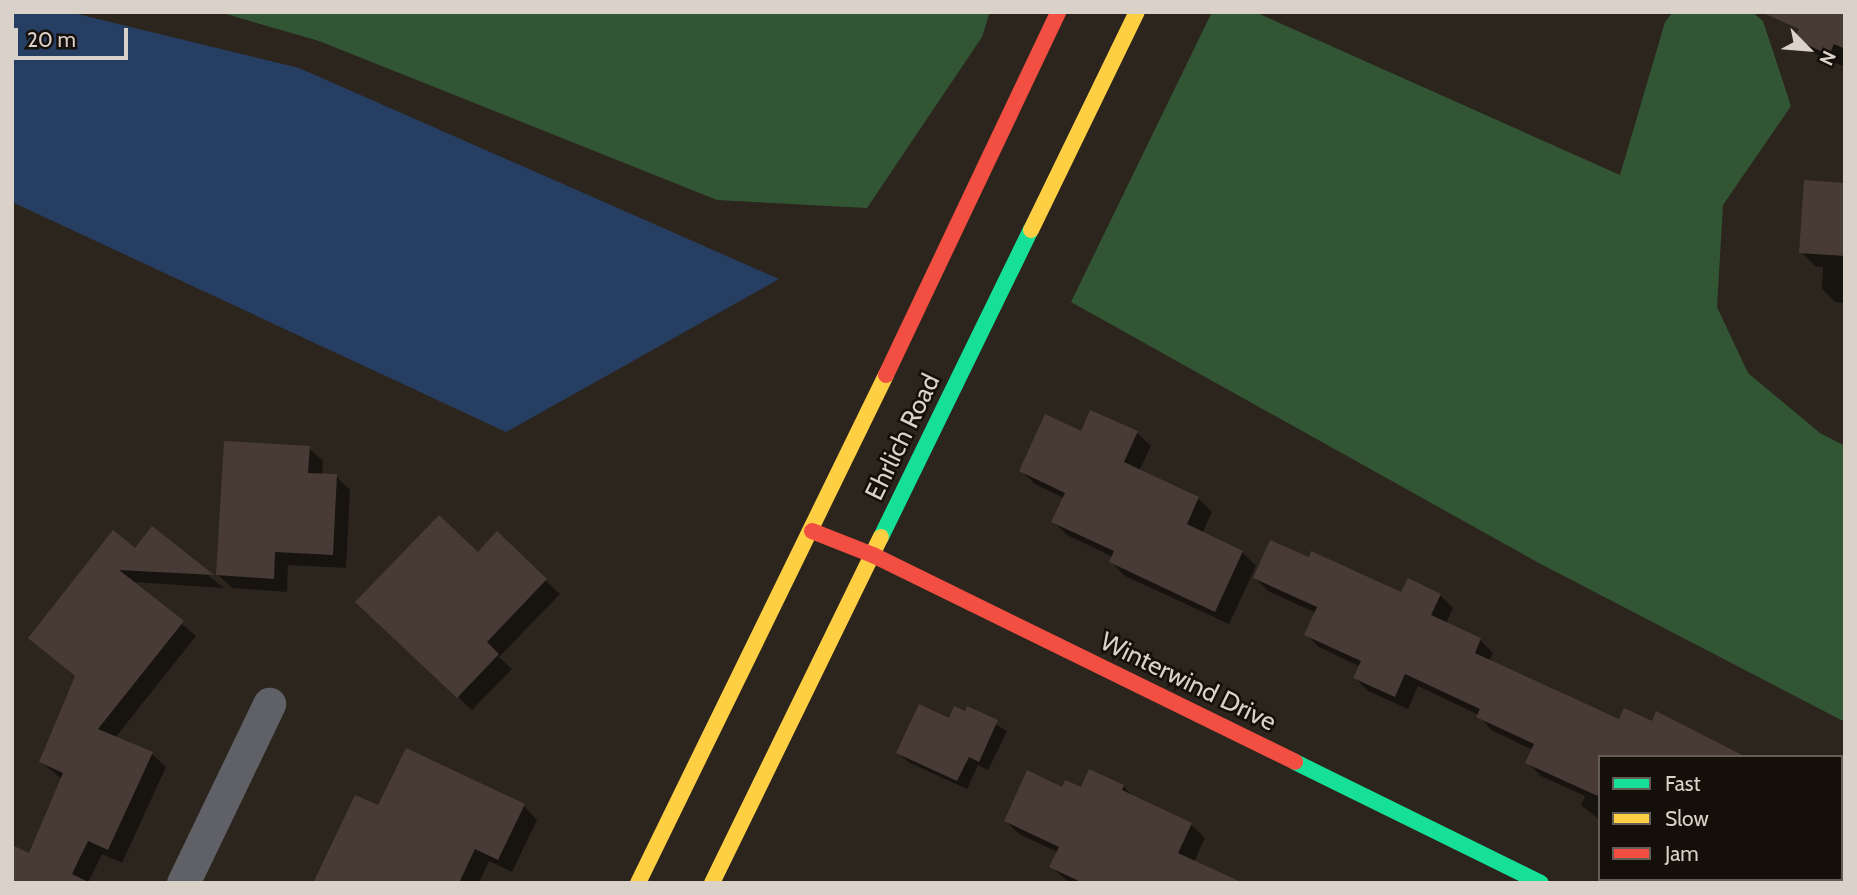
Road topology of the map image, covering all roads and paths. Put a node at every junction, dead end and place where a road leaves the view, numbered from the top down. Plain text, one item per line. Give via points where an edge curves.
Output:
1 (1058, 12) edge
2 (1137, 12) edge
3 (812, 531) junction
4 (873, 555) junction
5 (269, 704) dead end
6 (183, 883) edge
7 (638, 883) edge
8 (712, 883) edge
9 (1541, 883) edge

1 - 3 main road, Ehrlich Road
2 - 4 main road, Ehrlich Road
3 - 4 main road, Winterwind Drive
3 - 7 main road, Ehrlich Road
4 - 8 main road, Ehrlich Road
4 - 9 main road, Winterwind Drive
5 - 6 street

